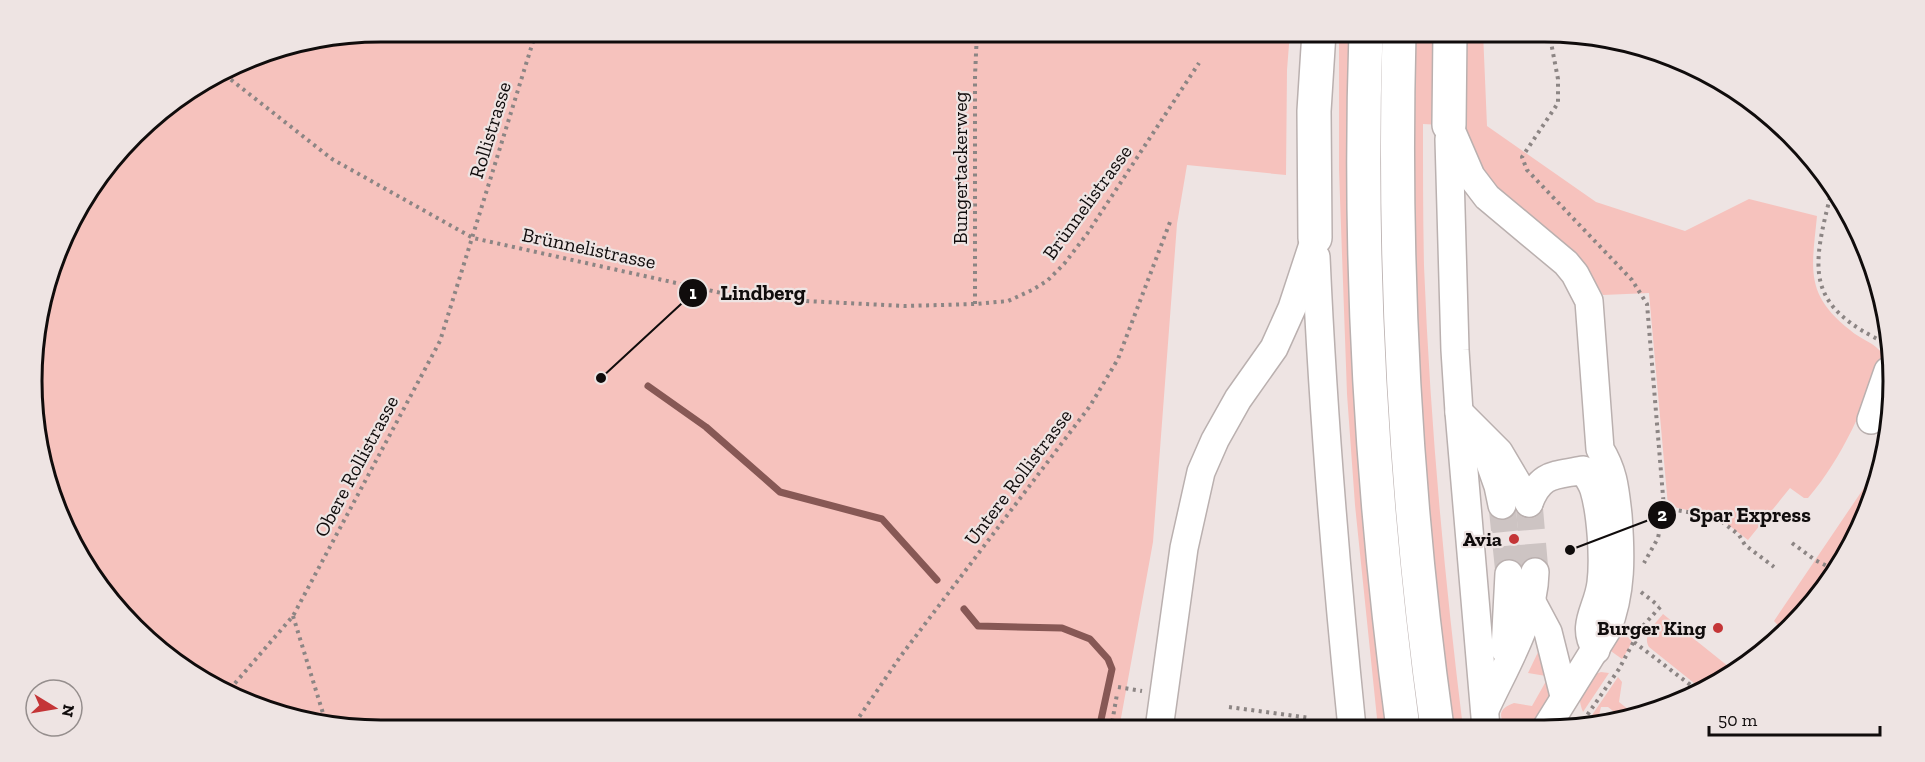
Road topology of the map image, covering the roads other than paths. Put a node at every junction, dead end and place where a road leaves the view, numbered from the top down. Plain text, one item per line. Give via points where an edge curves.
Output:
1 (1318, 42) edge
2 (1366, 42) edge
3 (1399, 42) edge
4 (1450, 42) edge
5 (1449, 125) junction
6 (1315, 238) junction
7 (1883, 386) edge
8 (1871, 420) dead end
9 (1468, 421) junction
10 (1502, 505) tunnel mouth
11 (1532, 602) junction
12 (1596, 650) junction
13 (1504, 669) junction
14 (1564, 696) junction
15 (1486, 719) edge
16 (1160, 720) edge
17 (1351, 720) edge
18 (1402, 720) edge
19 (1436, 720) edge
20 (1551, 720) edge

1 - 6 highway via 1314,111
2 - 18 highway via 1365,232 1370,361 1379,503
3 - 19 highway via 1401,323 1420,579
4 - 5 highway
5 - 9 street via 1455,339
5 - 12 street via 1471,176 1487,197 1566,263 1589,301 1600,448 1615,482 1621,549 1614,608
6 - 16 street via 1274,348 1238,399 1201,472 1184,549
6 - 17 street via 1322,388
7 - 8 street
9 - 10 street via 1492,468
9 - 12 street via 1499,452 1529,502 1537,485 1546,478 1583,470 1591,482 1602,553 1600,592 1588,626 1590,642
9 - 15 street
11 - 13 street
11 - 13 street via 1522,573
11 - 14 street via 1548,632
12 - 14 street
13 - 15 street
14 - 20 street

